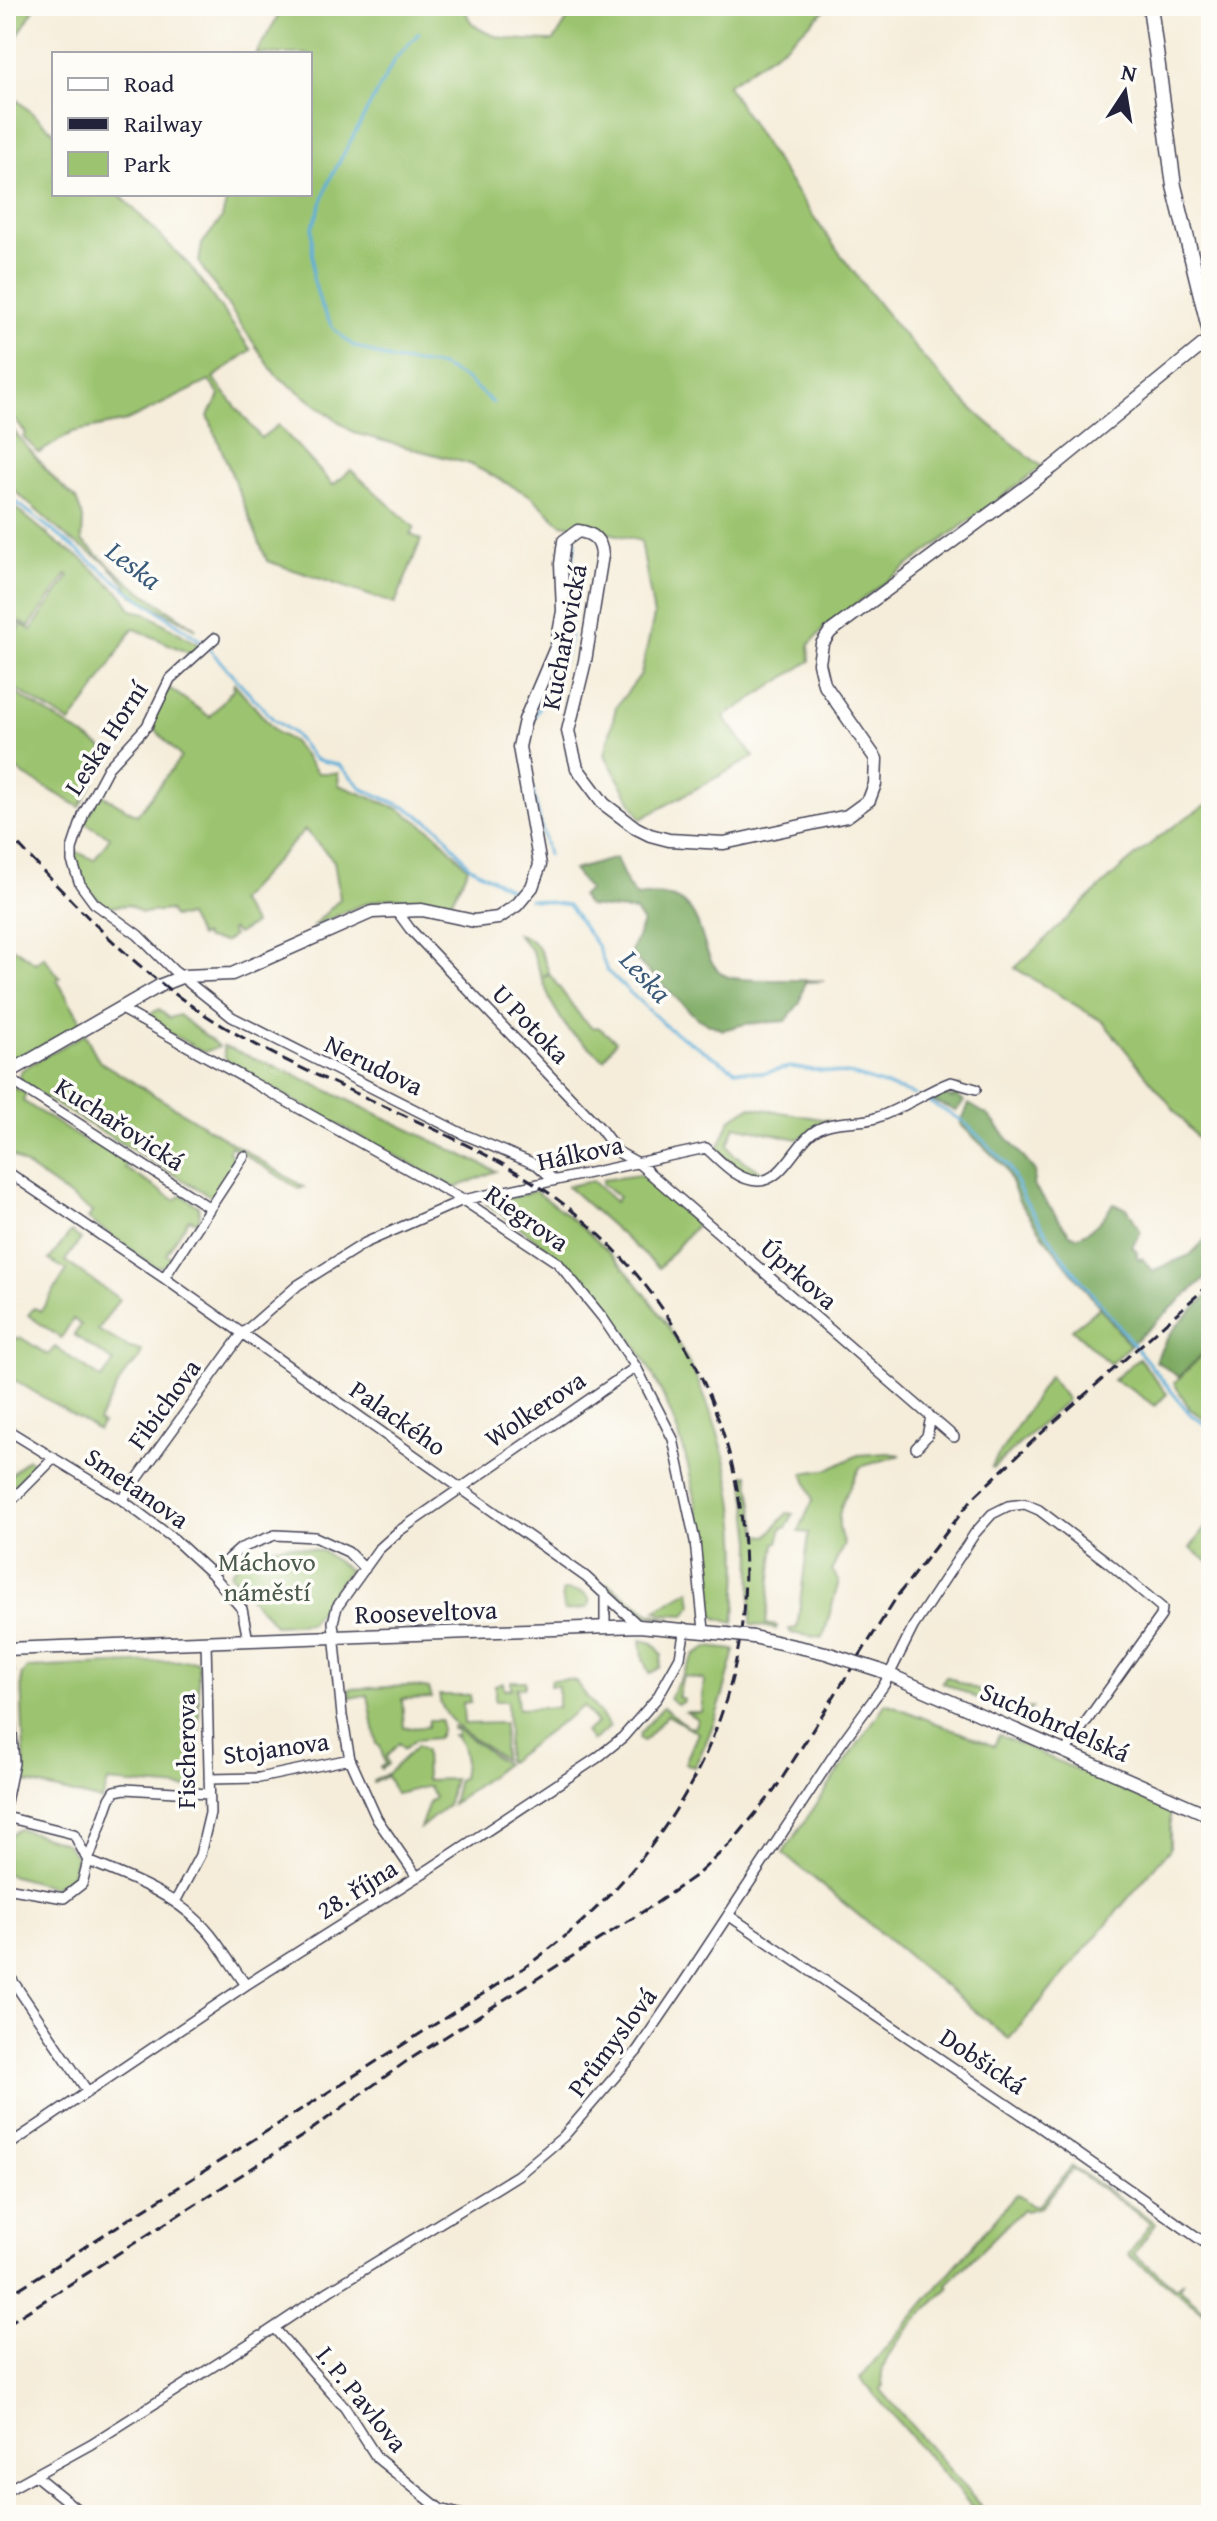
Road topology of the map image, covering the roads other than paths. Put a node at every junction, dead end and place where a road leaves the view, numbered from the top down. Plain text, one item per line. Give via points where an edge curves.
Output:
1 (1150, 6) edge
2 (1211, 337) edge
3 (210, 643) dead end
4 (396, 910) junction
5 (184, 976) junction
6 (121, 1009) junction
7 (6, 1075) edge
8 (976, 1089) dead end
9 (244, 1156) dead end
10 (638, 1163) junction
11 (6, 1171) edge
12 (554, 1180) junction
13 (463, 1200) junction
14 (210, 1208) junction
15 (164, 1278) junction
16 (242, 1334) junction
17 (636, 1367) junction
18 (931, 1417) junction
19 (6, 1429) edge
20 (954, 1437) dead end
21 (916, 1448) dead end
22 (54, 1458) junction
23 (459, 1488) junction
24 (122, 1500) junction
25 (6, 1506) edge
26 (365, 1569) junction
27 (212, 1574) junction
28 (605, 1593) junction
29 (639, 1626) junction
30 (605, 1628) junction
31 (685, 1628) junction
32 (704, 1630) junction
33 (335, 1638) junction
34 (248, 1640) junction
35 (206, 1641) junction
36 (6, 1650) edge
37 (826, 1653) joint
38 (884, 1672) junction
39 (1066, 1750) junction
40 (350, 1759) junction
41 (209, 1779) junction
42 (209, 1794) junction
43 (6, 1802) edge
44 (1211, 1816) edge
45 (6, 1817) edge
46 (88, 1861) junction
47 (417, 1877) junction
48 (6, 1888) edge
49 (175, 1902) junction
50 (728, 1915) junction
51 (6, 1971) edge
52 (246, 1985) junction
53 (88, 2092) junction
54 (6, 2147) edge
55 (1211, 2247) edge
56 (267, 2332) junction
57 (36, 2476) junction
58 (6, 2491) edge
59 (84, 2515) edge
60 (463, 2515) edge

1 - 2 main road via 1174,186
2 - 4 street, Kuchařovická via 1053,467 830,632 819,663 824,684 876,759 869,800 847,816 724,843 680,841 650,835 604,804 577,768 568,731 585,661 601,545 587,532 571,533 561,552 563,611 557,645 519,747 540,865 532,887 498,918 474,921
3 - 5 street, Leska Horní via 170,679 147,726 108,768 72,849 75,872 94,903
4 - 5 street, Kuchařovická via 372,912 232,974
4 - 10 street, U Potoka via 618,1152
5 - 6 street, Kuchařovická
5 - 12 street, Nerudova via 232,1017 439,1122 537,1165
6 - 7 street, Kuchařovická
6 - 13 street, Riegrova
7 - 14 street, Kuchařovická
8 - 10 street, Hálkova via 951,1082 871,1119 828,1125 812,1133 770,1179 744,1179 706,1148
9 - 14 street
10 - 12 street, Hálkova
10 - 18 street, Úprkova
11 - 15 street, Palackého
12 - 13 street, Hálkova
13 - 16 street, Hálkova via 365,1243 298,1285
13 - 17 street, Riegrova via 558,1263
14 - 15 street
15 - 16 street, Palackého
16 - 23 street, Palackého
16 - 24 street, Fibichova
17 - 23 street, Wolkerova
17 - 32 street, Riegrova via 673,1439 695,1541
18 - 20 street, Úprkova
18 - 21 street via 927,1436
19 - 22 street, Smetanova
22 - 24 street, Smetanova
22 - 25 street
23 - 26 street, Wolkerova via 399,1531
23 - 28 street, Palackého
24 - 27 street, Smetanova
26 - 27 street via 348,1552 315,1537 275,1535 241,1548
26 - 33 street, Wolkerova via 334,1614
27 - 34 street, Smetanova via 242,1609
28 - 29 street, Palackého
28 - 30 street
29 - 30 street, Rooseveltova
29 - 31 street, Rooseveltova
30 - 33 street, Rooseveltova
31 - 32 street, Rooseveltova
31 - 47 street, 28. října via 670,1678 623,1737
32 - 37 street, Rooseveltova, bridge
33 - 34 street, Rooseveltova
33 - 40 street, Wolkerova
34 - 35 street, Rooseveltova
35 - 36 street, Rooseveltova
35 - 41 street, Fischerova
36 - 43 street via 14,1763
37 - 38 street, Suchohrdelská, bridge
38 - 39 street, Suchohrdelská
38 - 39 street, Průmyslová via 983,1523 996,1511 1030,1505 1163,1611
38 - 50 street, Průmyslová
39 - 44 street, Suchohrdelská
40 - 41 street, Stojanova via 259,1778
40 - 47 street, Wolkerova via 377,1819
41 - 42 street, Fischerova
42 - 46 street via 115,1791
42 - 49 street, Fischerova via 200,1855
45 - 46 street via 74,1834
46 - 48 street via 82,1884 64,1898
46 - 49 street
47 - 52 street, 28. října
49 - 52 street via 209,1933
50 - 55 street, Dobšická
50 - 56 street, Průmyslová via 637,2051 547,2153
51 - 53 street
52 - 53 street, 28. října
53 - 54 street, 28. října
56 - 57 street, Průmyslová
56 - 60 street, I. P. Pavlova via 345,2408 377,2458 440,2509
57 - 58 street, Průmyslová
57 - 59 street

